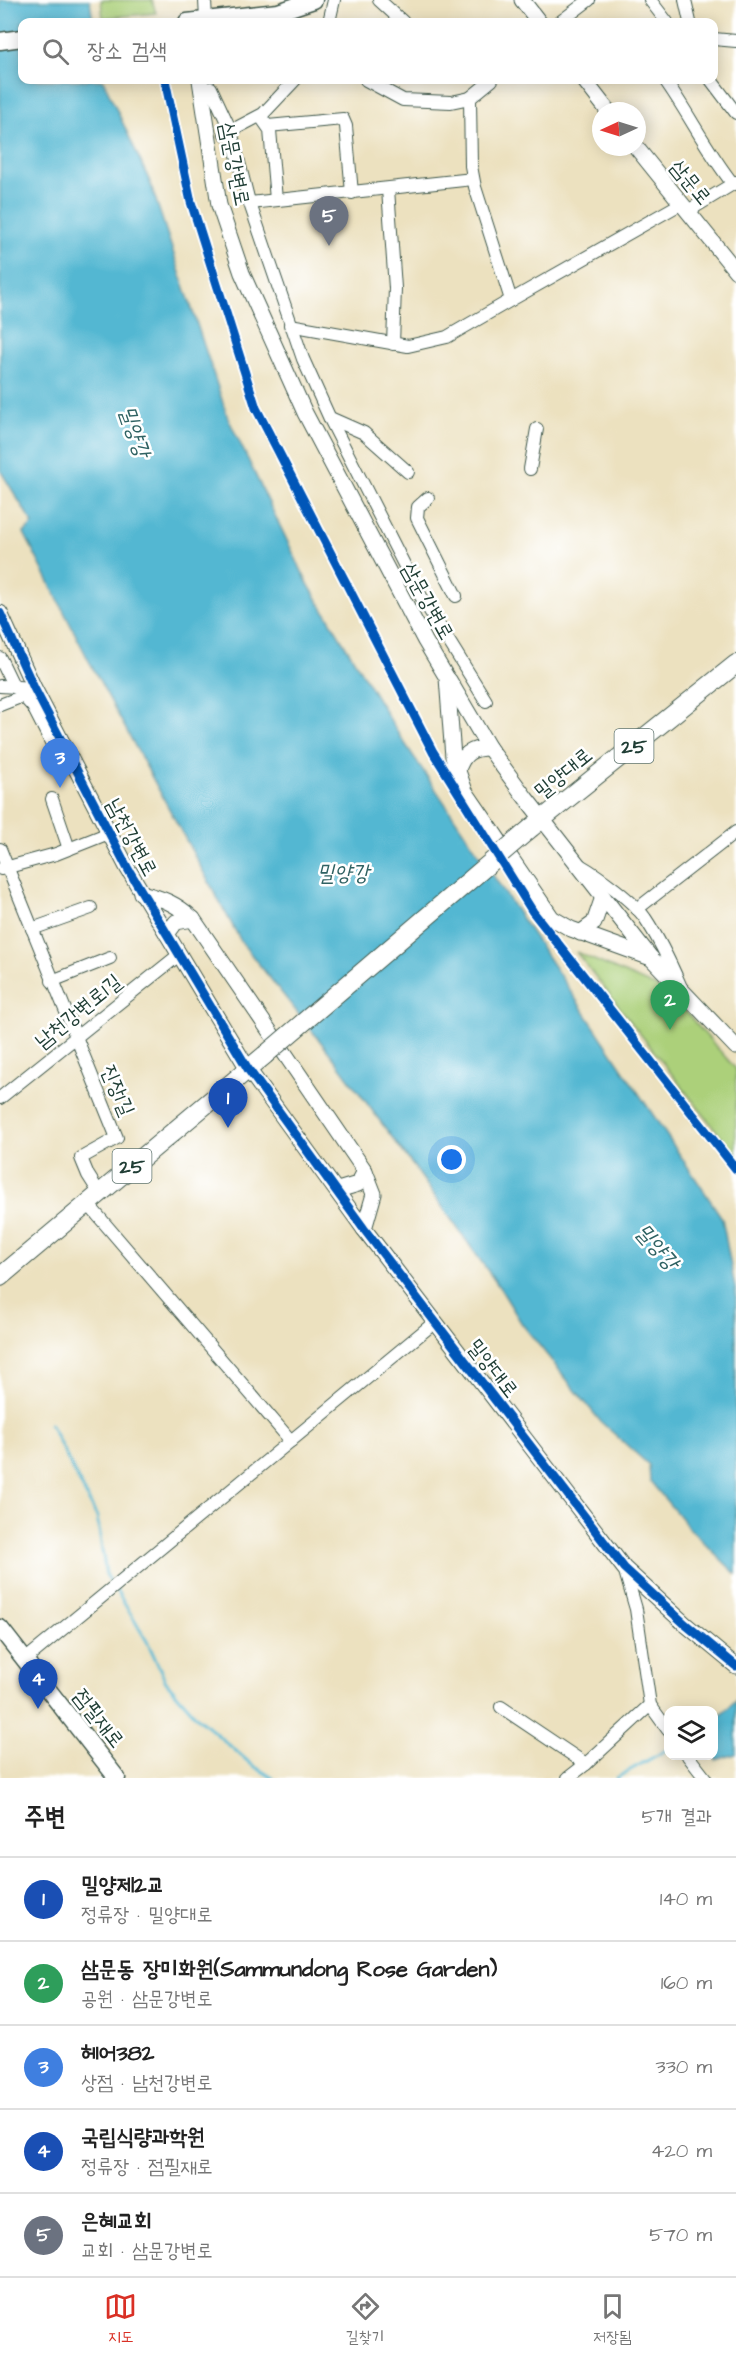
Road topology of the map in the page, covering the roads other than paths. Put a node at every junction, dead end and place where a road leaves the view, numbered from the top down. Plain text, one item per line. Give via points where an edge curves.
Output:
1 (205, 0) edge
2 (314, 0) edge
3 (334, 0) edge
4 (380, 0) edge
5 (522, 0) edge
6 (589, 0) edge
7 (650, 0) edge
8 (685, 0) edge
9 (198, 18) edge
10 (229, 18) edge
11 (330, 18) edge
12 (399, 18) edge
13 (536, 18) edge
14 (565, 18) edge
15 (664, 18) edge
16 (689, 18) edge
17 (18, 39) edge
18 (718, 39) edge
19 (0, 41) edge
20 (736, 41) edge
21 (200, 84) edge
22 (291, 84) edge
23 (373, 84) edge
24 (487, 84) edge
25 (587, 84) edge
26 (668, 84) edge
27 (714, 84) edge
28 (470, 98) junction
29 (601, 102) edge
30 (736, 113) edge
31 (260, 115) junction
32 (268, 126) junction
33 (227, 133) junction
34 (643, 156) edge
35 (473, 179) junction
36 (735, 183) edge
37 (388, 189) junction
38 (352, 193) junction
39 (276, 200) junction
40 (249, 203) junction
41 (685, 207) junction
42 (736, 271) edge
43 (511, 300) junction
44 (290, 325) junction
45 (393, 344) junction
46 (330, 418) junction
47 (537, 429) dead end
48 (530, 469) dead end
49 (408, 472) dead end
50 (428, 498) dead end
51 (456, 596) dead end
52 (0, 613) edge
53 (0, 658) edge
54 (736, 664) edge
55 (447, 678) junction
56 (0, 686) edge
57 (14, 687) junction
58 (34, 688) junction
59 (486, 701) dead end
60 (0, 705) edge
61 (54, 748) dead end
62 (489, 748) junction
63 (457, 772) junction
64 (52, 798) dead end
65 (537, 823) junction
66 (736, 832) edge
67 (109, 833) junction
68 (0, 849) edge
69 (69, 849) junction
70 (577, 863) junction
71 (4, 869) edge
72 (141, 893) junction
73 (603, 897) junction
74 (91, 908) dead end
75 (637, 909) junction
76 (194, 919) junction
77 (32, 929) junction
78 (580, 933) junction
79 (167, 934) junction
80 (180, 954) junction
81 (110, 958) dead end
82 (651, 958) junction
83 (52, 981) junction
84 (684, 993) junction
85 (75, 1038) junction
86 (736, 1047) edge
87 (248, 1069) junction
88 (0, 1098) edge
89 (365, 1171) junction
90 (338, 1190) junction
91 (94, 1199) junction
92 (364, 1229) junction
93 (0, 1277) edge
94 (435, 1322) junction
95 (291, 1441) junction
96 (624, 1568) junction
97 (0, 1628) edge
98 (25, 1660) junction
99 (736, 1666) edge
100 (650, 1706) junction
101 (501, 1707) dead end
102 (664, 1725) edge
103 (692, 1760) edge
104 (586, 1764) junction
105 (117, 1778) edge
106 (568, 1778) edge
107 (705, 1778) edge

1 - 9 street
2 - 10 main road via 278,12
3 - 11 street
4 - 12 street
5 - 13 street
6 - 14 street
7 - 15 street
8 - 16 street
17 - 19 main road
18 - 20 street
21 - 33 street via 211,88
21 - 55 street, 삼문강변로 via 219,205 258,311 350,500
22 - 31 street
23 - 28 street via 403,100 451,102
24 - 28 street
25 - 29 street
26 - 36 street via 712,158
27 - 30 street
28 - 35 street
31 - 32 street
31 - 33 street
32 - 38 street via 343,119
32 - 39 street
33 - 40 street
34 - 41 street, 삼문로
35 - 37 street
35 - 43 street
36 - 41 street
37 - 38 street
37 - 45 street via 395,288
38 - 39 street
39 - 40 street
40 - 44 street
41 - 42 street, 삼문로
41 - 43 street
43 - 45 street via 447,337 408,346
44 - 45 street
44 - 46 street
46 - 49 street via 364,433
46 - 59 street via 417,590
47 - 48 street
50 - 51 street via 418,507 417,518
52 - 58 street, 남천강변로
53 - 57 street
54 - 65 main road, 밀양대로 / 25
55 - 62 street
55 - 63 street, 삼문강변로
56 - 57 street
57 - 58 street
58 - 67 street, 남천강변로
60 - 61 street via 23,696
62 - 63 street via 471,751 461,760
62 - 65 street
63 - 78 street, 삼문강변로 via 465,791 542,906 552,918
64 - 69 street
65 - 70 street
65 - 87 main road, 밀양대로 / 25, bridge
66 - 75 street
67 - 69 street
67 - 72 street, 남천강변로
68 - 71 street, 진장1길
69 - 71 street
70 - 73 street
70 - 75 street
71 - 77 street, 진장1길
72 - 76 street via 165,898
72 - 79 street, 남천강변로
73 - 78 street via 594,923
73 - 82 street
74 - 77 street
75 - 84 street
76 - 79 street via 176,922
76 - 89 street
77 - 83 street, 진장1길
78 - 82 street, 삼문강변로
79 - 80 street, 남천강변로
80 - 85 street, 남천강변로1길
80 - 87 street, 남천강변로
81 - 83 street
82 - 84 street, 삼문강변로
83 - 85 street, 진장1길
84 - 86 street, 삼문강변로
85 - 88 street, 남천강변로1길
85 - 91 street, 진장1길 via 117,1138 81,1158
87 - 90 street, 밀양대로
87 - 91 main road, 25
89 - 90 street via 358,1184
89 - 92 street via 374,1194
90 - 92 street, 밀양대로
91 - 93 main road, 25
91 - 95 street
92 - 94 street, 밀양대로
94 - 95 street
94 - 96 street, 밀양대로
95 - 98 street
96 - 99 street, 밀양대로
96 - 100 street via 636,1609
97 - 98 main road, 점필재로
98 - 105 main road, 점필재로
100 - 102 street
100 - 104 street
101 - 104 street
103 - 107 street
104 - 106 street

